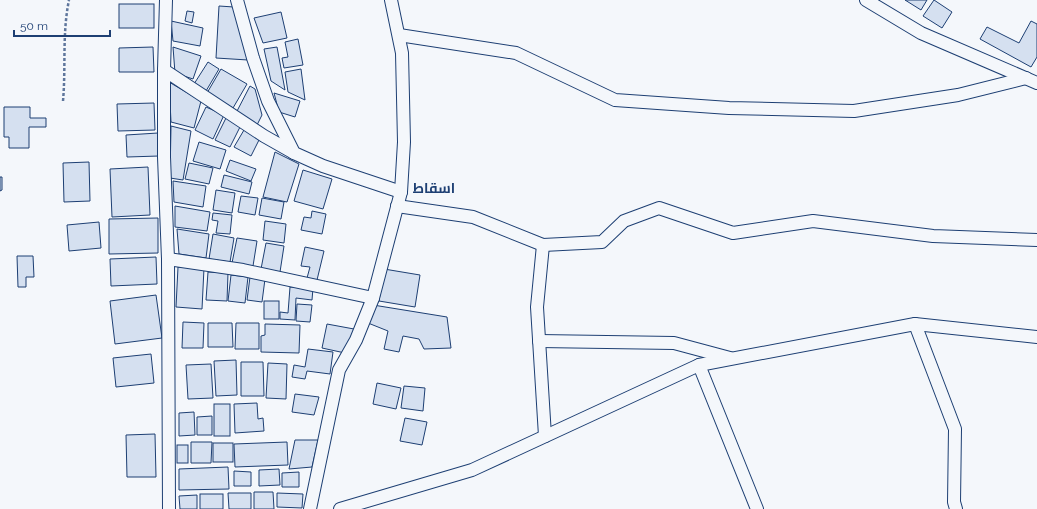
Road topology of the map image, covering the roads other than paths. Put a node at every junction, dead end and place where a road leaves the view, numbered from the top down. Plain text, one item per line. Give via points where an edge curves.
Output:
1 (166, 0) edge
2 (237, 0) edge
3 (391, 0) edge
4 (866, 0) edge
5 (399, 35) junction
6 (164, 70) junction
7 (1032, 81) edge
8 (294, 153) junction
9 (401, 192) junction
10 (397, 206) junction
11 (1037, 240) edge
12 (543, 245) junction
13 (168, 259) junction
14 (372, 298) junction
15 (915, 324) junction
16 (1037, 337) edge
17 (539, 341) junction
18 (733, 358) junction
19 (699, 365) junction
20 (545, 436) junction
21 (169, 509) edge
22 (310, 509) edge
23 (340, 509) edge
24 (757, 509) edge
25 (956, 509) edge

1 - 6 street
2 - 8 street via 268,101
3 - 5 street
4 - 7 street via 921,33
5 - 7 street via 516,53 615,100 668,104 854,111
5 - 9 street via 402,53 404,142
6 - 8 street
6 - 13 street
8 - 9 street via 323,166
9 - 10 street
10 - 12 street via 473,217
10 - 14 street
11 - 12 street via 933,236 813,221 733,233 659,208 624,221 602,242
12 - 17 street via 537,307
13 - 14 street via 243,270
13 - 21 street
14 - 22 street via 356,340 339,370
15 - 16 street
15 - 18 street
15 - 25 street via 955,429
17 - 18 street via 674,343
17 - 20 street
18 - 19 street
19 - 20 street
19 - 24 street
20 - 23 street via 472,470

